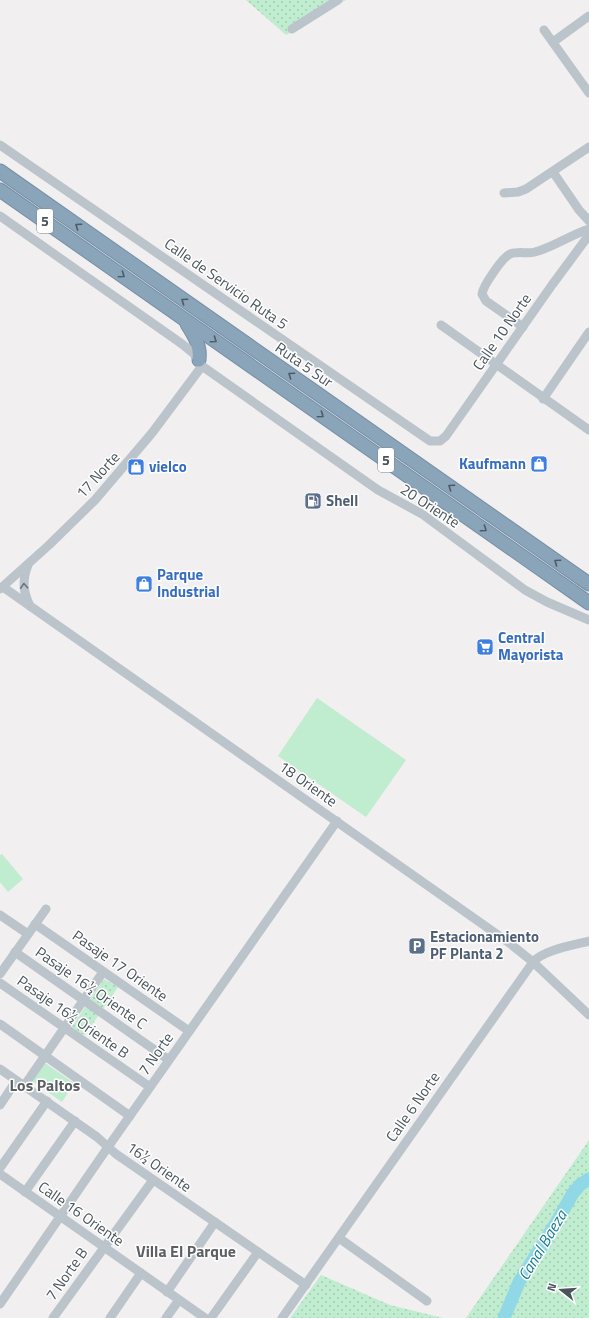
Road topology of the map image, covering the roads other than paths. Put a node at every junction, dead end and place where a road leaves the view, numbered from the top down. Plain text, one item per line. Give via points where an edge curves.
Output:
1 (338, 0) edge
2 (589, 16) edge
3 (292, 29) dead end
4 (544, 30) dead end
5 (553, 42) junction
6 (586, 83) edge
7 (589, 93) edge
8 (0, 146) edge
9 (589, 147) edge
10 (0, 171) edge
11 (553, 172) junction
12 (0, 190) edge
13 (504, 193) dead end
14 (0, 216) edge
15 (589, 221) edge
16 (589, 229) edge
17 (589, 235) edge
18 (182, 318) junction
19 (441, 325) dead end
20 (523, 327) junction
21 (589, 332) edge
22 (200, 363) junction
23 (497, 365) junction
24 (543, 399) junction
25 (588, 427) edge
26 (436, 442) joint
27 (28, 565) junction
28 (589, 584) edge
29 (2, 588) edge
30 (589, 602) edge
31 (30, 606) junction
32 (589, 620) edge
33 (337, 821) junction
34 (46, 909) dead end
35 (0, 915) edge
36 (35, 924) junction
37 (28, 934) junction
38 (589, 941) edge
39 (16, 952) junction
40 (533, 962) junction
41 (104, 972) junction
42 (0, 974) edge
43 (0, 983) edge
44 (84, 1000) junction
45 (589, 1015) edge
46 (0, 1024) edge
47 (64, 1028) junction
48 (189, 1031) junction
49 (45, 1056) junction
50 (169, 1060) junction
51 (0, 1069) edge
52 (20, 1083) junction
53 (150, 1087) junction
54 (47, 1102) junction
55 (0, 1105) edge
56 (130, 1116) junction
57 (75, 1121) junction
58 (108, 1147) junction
59 (0, 1168) edge
60 (0, 1174) edge
61 (154, 1180) junction
62 (25, 1192) junction
63 (61, 1217) junction
64 (215, 1222) junction
65 (339, 1238) junction
66 (104, 1247) junction
67 (258, 1252) junction
68 (141, 1273) junction
69 (306, 1285) junction
70 (167, 1292) junction
71 (179, 1300) junction
72 (427, 1301) dead end
73 (0, 1304) edge
74 (53, 1318) edge
75 (110, 1318) edge
76 (166, 1318) edge
77 (205, 1318) edge
78 (211, 1318) edge
79 (282, 1318) edge

1 - 3 street
2 - 5 street
4 - 5 street
5 - 6 street
6 - 7 street
8 - 26 street, Calle de Servicio Ruta 5 via 425,439
9 - 11 street
28 -> 10 highway, Ruta 5 Sur / 5
11 - 13 street via 526,189
11 - 15 street
12 -> 18 highway, Ruta 5 Sur / 5
14 - 22 street via 182,344
16 - 20 street via 533,253 510,254 484,286 482,294 486,301
17 - 20 street, Calle 10 Norte
18 - 22 highway via 197,341
18 -> 30 highway, Ruta 5 Sur / 5
19 - 23 street
20 - 23 street, Calle 10 Norte
21 - 24 street
22 - 27 street, 17 Norte via 155,429 121,471
22 - 32 street, 20 Oriente via 378,490 422,514 525,590
23 - 24 street
23 - 26 street, Calle 10 Norte via 446,436
24 - 25 street
27 - 29 street, 17 Norte
31 -> 27 street via 24,592 24,575
29 - 31 street, 18 Oriente
31 - 33 street, 18 Oriente
33 - 40 street, 18 Oriente
33 - 48 street, 7 Norte
34 - 36 street
35 - 37 street
36 - 37 street
36 - 41 street, Pasaje 17 Oriente
37 - 39 street
38 - 40 street, Calle 6 Norte via 545,954
39 - 42 street
39 - 44 street, Pasaje 16½ Oriente C
40 - 45 street, 18 Oriente
40 - 65 street, Calle 6 Norte
41 - 44 street
41 - 48 street, Pasaje 17 Oriente
43 - 47 street, Pasaje 16½ Oriente B
44 - 47 street
44 - 50 street, Pasaje 16½ Oriente C
46 - 49 street
47 - 49 street
47 - 53 street, Pasaje 16½ Oriente B
48 - 50 street, 7 Norte
49 - 52 street
49 - 56 street
50 - 53 street, 7 Norte
51 - 52 street, 16½ Oriente
52 - 54 street, 16½ Oriente
52 - 55 street
53 - 56 street, 7 Norte
54 - 57 street, 16½ Oriente
54 - 59 street
56 - 58 street, 7 Norte
57 - 58 street, 16½ Oriente
57 - 62 street
58 - 61 street, 16½ Oriente
58 - 63 street, 7 Norte
60 - 62 street, Calle 16 Oriente
61 - 64 street, 16½ Oriente
61 - 66 street, 7 Norte B
62 - 63 street, Calle 16 Oriente
63 - 66 street, Calle 16 Oriente
63 - 73 street, 7 Norte
64 - 67 street, 16½ Oriente
64 - 70 street
65 - 69 street, Calle 6 Norte
65 - 72 street
66 - 68 street, Calle 16 Oriente
66 - 74 street, 7 Norte B
67 - 69 street, 16½ Oriente
67 - 78 street
68 - 70 street, Calle 16 Oriente
68 - 75 street
69 - 79 street, Calle 6 Norte
70 - 71 street, Calle 16 Oriente
71 - 76 street
71 - 77 street, Calle 16 Oriente

